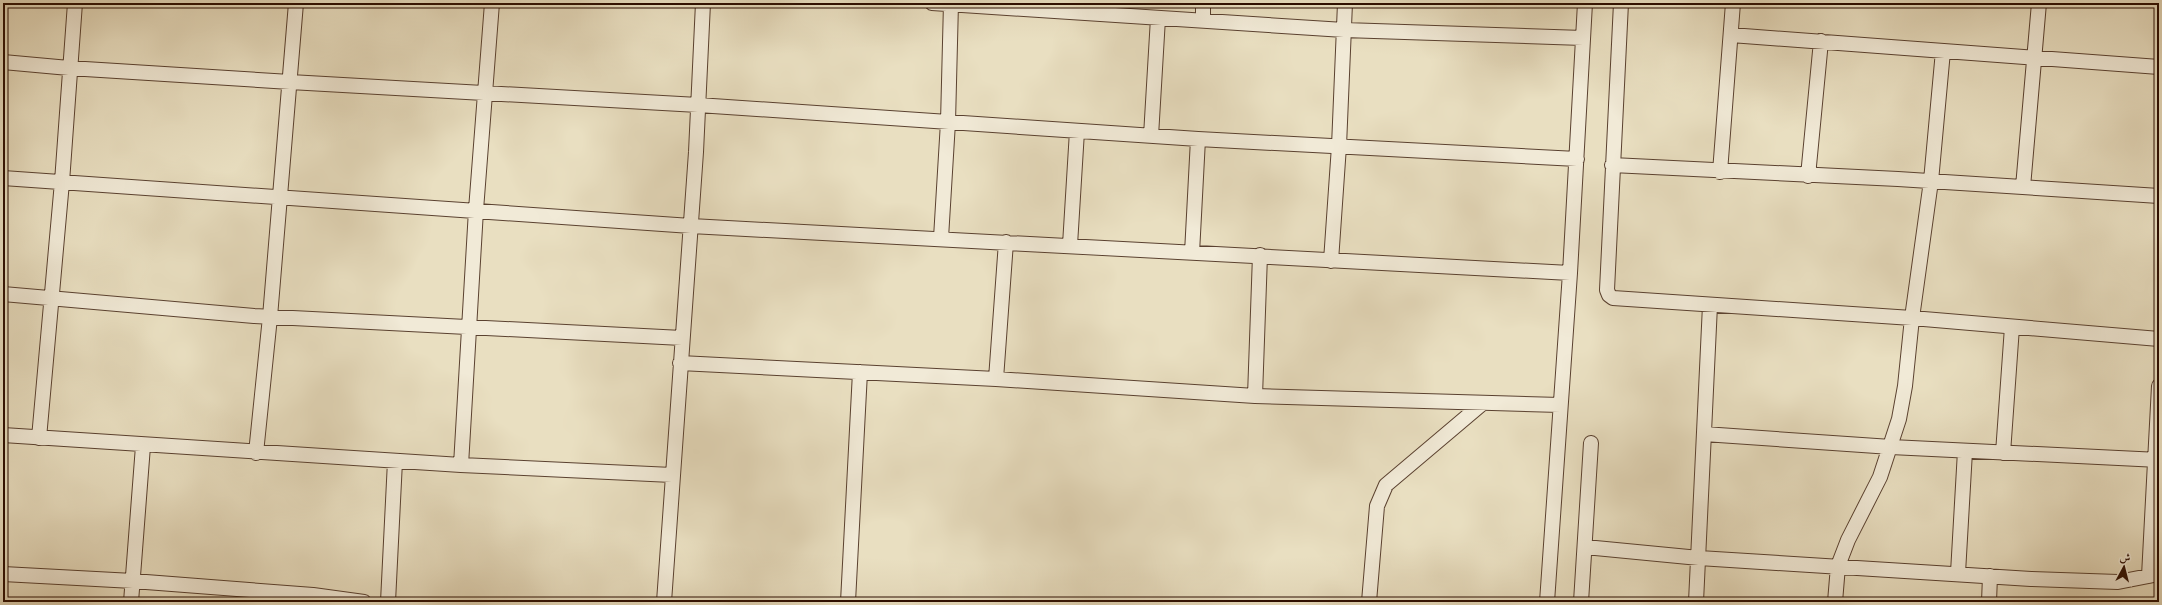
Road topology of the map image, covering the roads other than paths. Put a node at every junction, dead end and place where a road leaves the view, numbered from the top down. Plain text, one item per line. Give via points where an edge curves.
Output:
1 (75, 3) edge
2 (296, 3) edge
3 (492, 3) edge
4 (704, 3) edge
5 (932, 3) edge
6 (1203, 3) edge
7 (1345, 3) edge
8 (1585, 3) edge
9 (1621, 3) edge
10 (1733, 3) edge
11 (2039, 3) edge
12 (951, 4) edge
13 (1083, 8) edge
14 (1158, 18) junction
15 (1203, 20) junction
16 (1344, 30) junction
17 (1731, 35) junction
18 (1583, 38) junction
19 (1821, 41) junction
20 (1943, 51) junction
21 (2035, 56) junction
22 (3, 62) edge
23 (2159, 67) edge
24 (69, 68) junction
25 (290, 82) junction
26 (486, 94) junction
27 (698, 105) junction
28 (948, 122) junction
29 (1077, 131) junction
30 (1152, 136) junction
31 (1198, 139) junction
32 (1339, 146) junction
33 (1577, 159) junction
34 (1612, 165) junction
35 (1720, 172) junction
36 (1808, 176) junction
37 (3, 178) edge
38 (1932, 181) junction
39 (62, 182) junction
40 (2023, 187) junction
41 (279, 196) junction
42 (2159, 196) edge
43 (476, 210) junction
44 (691, 226) junction
45 (941, 238) junction
46 (1006, 242) junction
47 (1070, 245) junction
48 (1192, 253) junction
49 (1260, 255) junction
50 (1331, 261) junction
51 (1570, 273) junction
52 (3, 294) edge
53 (51, 299) junction
54 (1710, 305) junction
55 (270, 316) junction
56 (1912, 318) junction
57 (470, 326) junction
58 (2012, 327) junction
59 (682, 338) junction
60 (2159, 339) edge
61 (680, 363) junction
62 (860, 372) junction
63 (996, 379) junction
64 (2159, 386) edge
65 (1255, 396) junction
66 (1483, 403) junction
67 (1560, 405) junction
68 (1704, 434) junction
69 (3, 435) edge
70 (39, 438) junction
71 (1591, 443) dead end
72 (143, 446) junction
73 (1891, 447) junction
74 (1965, 451) junction
75 (256, 453) junction
76 (2003, 453) junction
77 (2157, 460) edge
78 (395, 461) junction
79 (461, 465) junction
80 (672, 475) junction
81 (1585, 547) junction
82 (1699, 558) junction
83 (1838, 566) junction
84 (1958, 573) junction
85 (3, 574) edge
86 (2154, 575) edge
87 (1990, 576) junction
88 (133, 581) junction
89 (332, 600) edge
90 (131, 602) edge
91 (364, 602) edge
92 (388, 602) edge
93 (664, 602) edge
94 (848, 602) edge
95 (1369, 602) edge
96 (1547, 602) edge
97 (1581, 602) edge
98 (1696, 602) edge
99 (1836, 602) edge
100 (1989, 602) edge

1 - 24 street
2 - 25 street
3 - 26 street
4 - 27 street
5 - 12 street
6 - 15 street
7 - 16 street
8 - 18 street
9 - 34 street
10 - 17 street
11 - 21 street
12 - 13 street
12 - 28 street
13 - 14 street
14 - 15 street
14 - 30 street
15 - 16 street
16 - 18 street
16 - 32 street
17 - 19 street
17 - 35 street
18 - 33 street
19 - 20 street
19 - 36 street
20 - 21 street
20 - 38 street
21 - 23 street
21 - 40 street
22 - 24 street
24 - 25 street
24 - 39 street
25 - 26 street
25 - 41 street
26 - 27 street
26 - 43 street
27 - 28 street
27 - 44 street
28 - 29 street
28 - 45 street
29 - 30 street
29 - 47 street
30 - 31 street
31 - 32 street
31 - 48 street
32 - 33 street
32 - 50 street
33 - 51 street
34 - 35 street
34 - 54 street via 1609,295 1613,298
35 - 36 street
36 - 38 street
37 - 39 street
38 - 40 street
38 - 56 street
39 - 41 street
39 - 53 street
40 - 42 street
41 - 43 street
41 - 55 street
43 - 44 street
43 - 57 street
44 - 45 street
44 - 59 street
45 - 46 street
46 - 47 street
46 - 63 street
47 - 48 street
48 - 49 street
49 - 50 street
49 - 65 street
50 - 51 street
51 - 67 street
52 - 53 street
53 - 55 street
53 - 70 street
54 - 56 street
54 - 68 street
55 - 57 street
55 - 75 street
56 - 58 street
56 - 73 street via 1905,386
57 - 59 street
57 - 79 street
58 - 60 street
58 - 76 street
59 - 61 street
61 - 62 street
61 - 80 street
62 - 63 street
62 - 94 street
63 - 65 street
64 - 77 street
65 - 66 street
66 - 67 street
66 - 95 street via 1386,485 1377,506
67 - 96 street
68 - 73 street
68 - 82 street
69 - 70 street
70 - 72 street
71 - 81 street
72 - 75 street
72 - 88 street
73 - 74 street
73 - 83 street via 1871,497 1848,540
74 - 76 street
74 - 84 street
75 - 78 street
76 - 77 street
77 - 86 street
78 - 79 street
78 - 92 street
79 - 80 street
80 - 93 street
81 - 82 street
81 - 97 street
82 - 83 street
82 - 98 street
83 - 84 street
83 - 99 street
84 - 87 street
85 - 88 street
86 - 87 street via 2118,582
87 - 100 street
88 - 89 street
88 - 90 street
89 - 91 street

